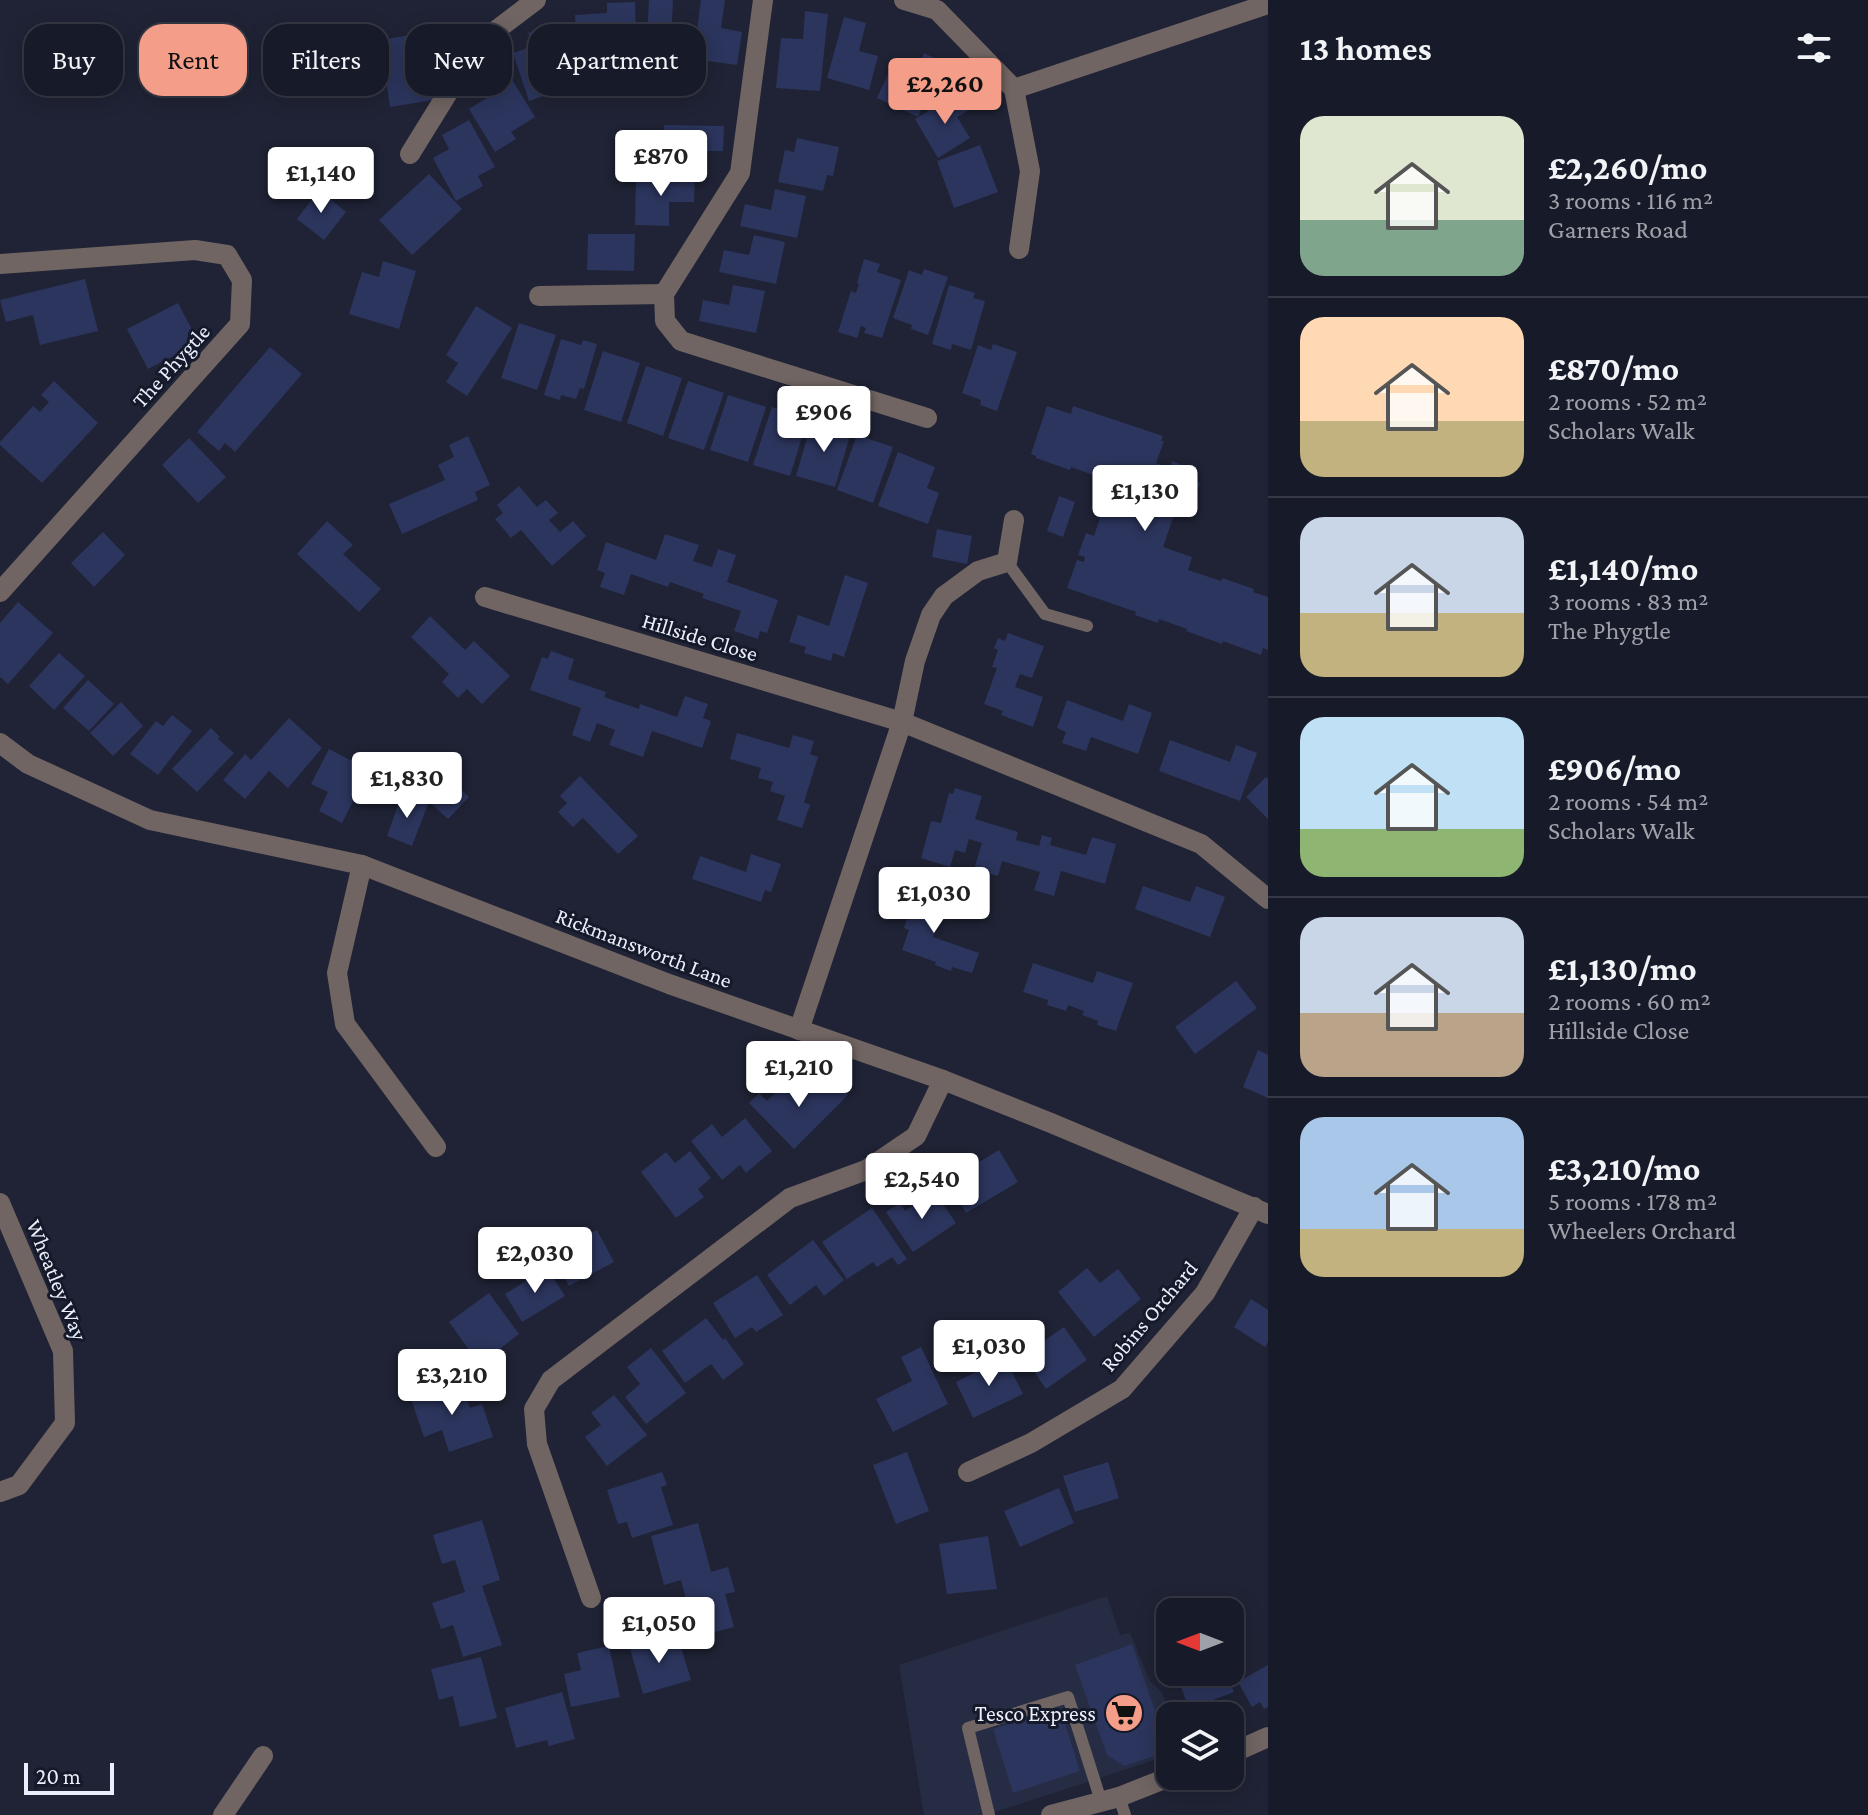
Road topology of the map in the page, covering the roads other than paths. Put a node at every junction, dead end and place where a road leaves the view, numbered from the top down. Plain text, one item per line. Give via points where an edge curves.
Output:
1 (536, 0) edge
2 (763, 0) edge
3 (904, 0) edge
4 (1268, 4) edge
5 (1014, 89) junction
6 (410, 154) dead end
7 (1019, 249) dead end
8 (0, 264) edge
9 (664, 294) junction
10 (539, 296) dead end
11 (927, 418) dead end
12 (1014, 520) dead end
13 (1007, 562) junction
14 (0, 592) edge
15 (485, 597) dead end
16 (1087, 626) dead end
17 (902, 722) junction
18 (0, 743) edge
19 (362, 865) junction
20 (1268, 899) edge
21 (799, 1030) junction
22 (943, 1080) junction
23 (436, 1147) dead end
24 (0, 1203) edge
25 (1261, 1211) edge
26 (968, 1472) dead end
27 (0, 1492) edge
28 (591, 1598) dead end
29 (1268, 1737) edge
30 (1244, 1748) edge
31 (263, 1756) dead end
32 (1156, 1784) edge
33 (1115, 1804) edge
34 (223, 1815) edge
35 (989, 1815) edge
36 (1051, 1815) edge

1 - 6 street via 478,44
2 - 9 street via 740,173
3 - 5 street via 937,10
4 - 5 street
5 - 7 street via 1030,171
8 - 14 street, The Phygtle via 195,250 227,255 242,280 240,324
9 - 10 street
9 - 11 street via 665,321 681,341
12 - 13 street
13 - 16 lane via 1045,614
13 - 17 street via 978,571 944,596 931,615
15 - 17 street, Hillside Close
17 - 20 street, Hillside Close via 1201,844
17 - 21 street
18 - 19 street, Rickmansworth Lane via 28,764 150,820
19 - 21 street, Rickmansworth Lane
19 - 23 street via 337,973 345,1024
21 - 22 street, Rickmansworth Lane
22 - 25 street, Rickmansworth Lane
22 - 28 street via 916,1136 866,1170 790,1198 551,1380 534,1409 537,1444
24 - 27 street, Wheatley Way via 63,1351 65,1423 19,1485
25 - 26 street, Robins Orchard via 1205,1293 1122,1389 1031,1443
29 - 30 street
31 - 34 street
32 - 33 street
33 - 35 lane via 1068,1697 968,1728
33 - 36 street

